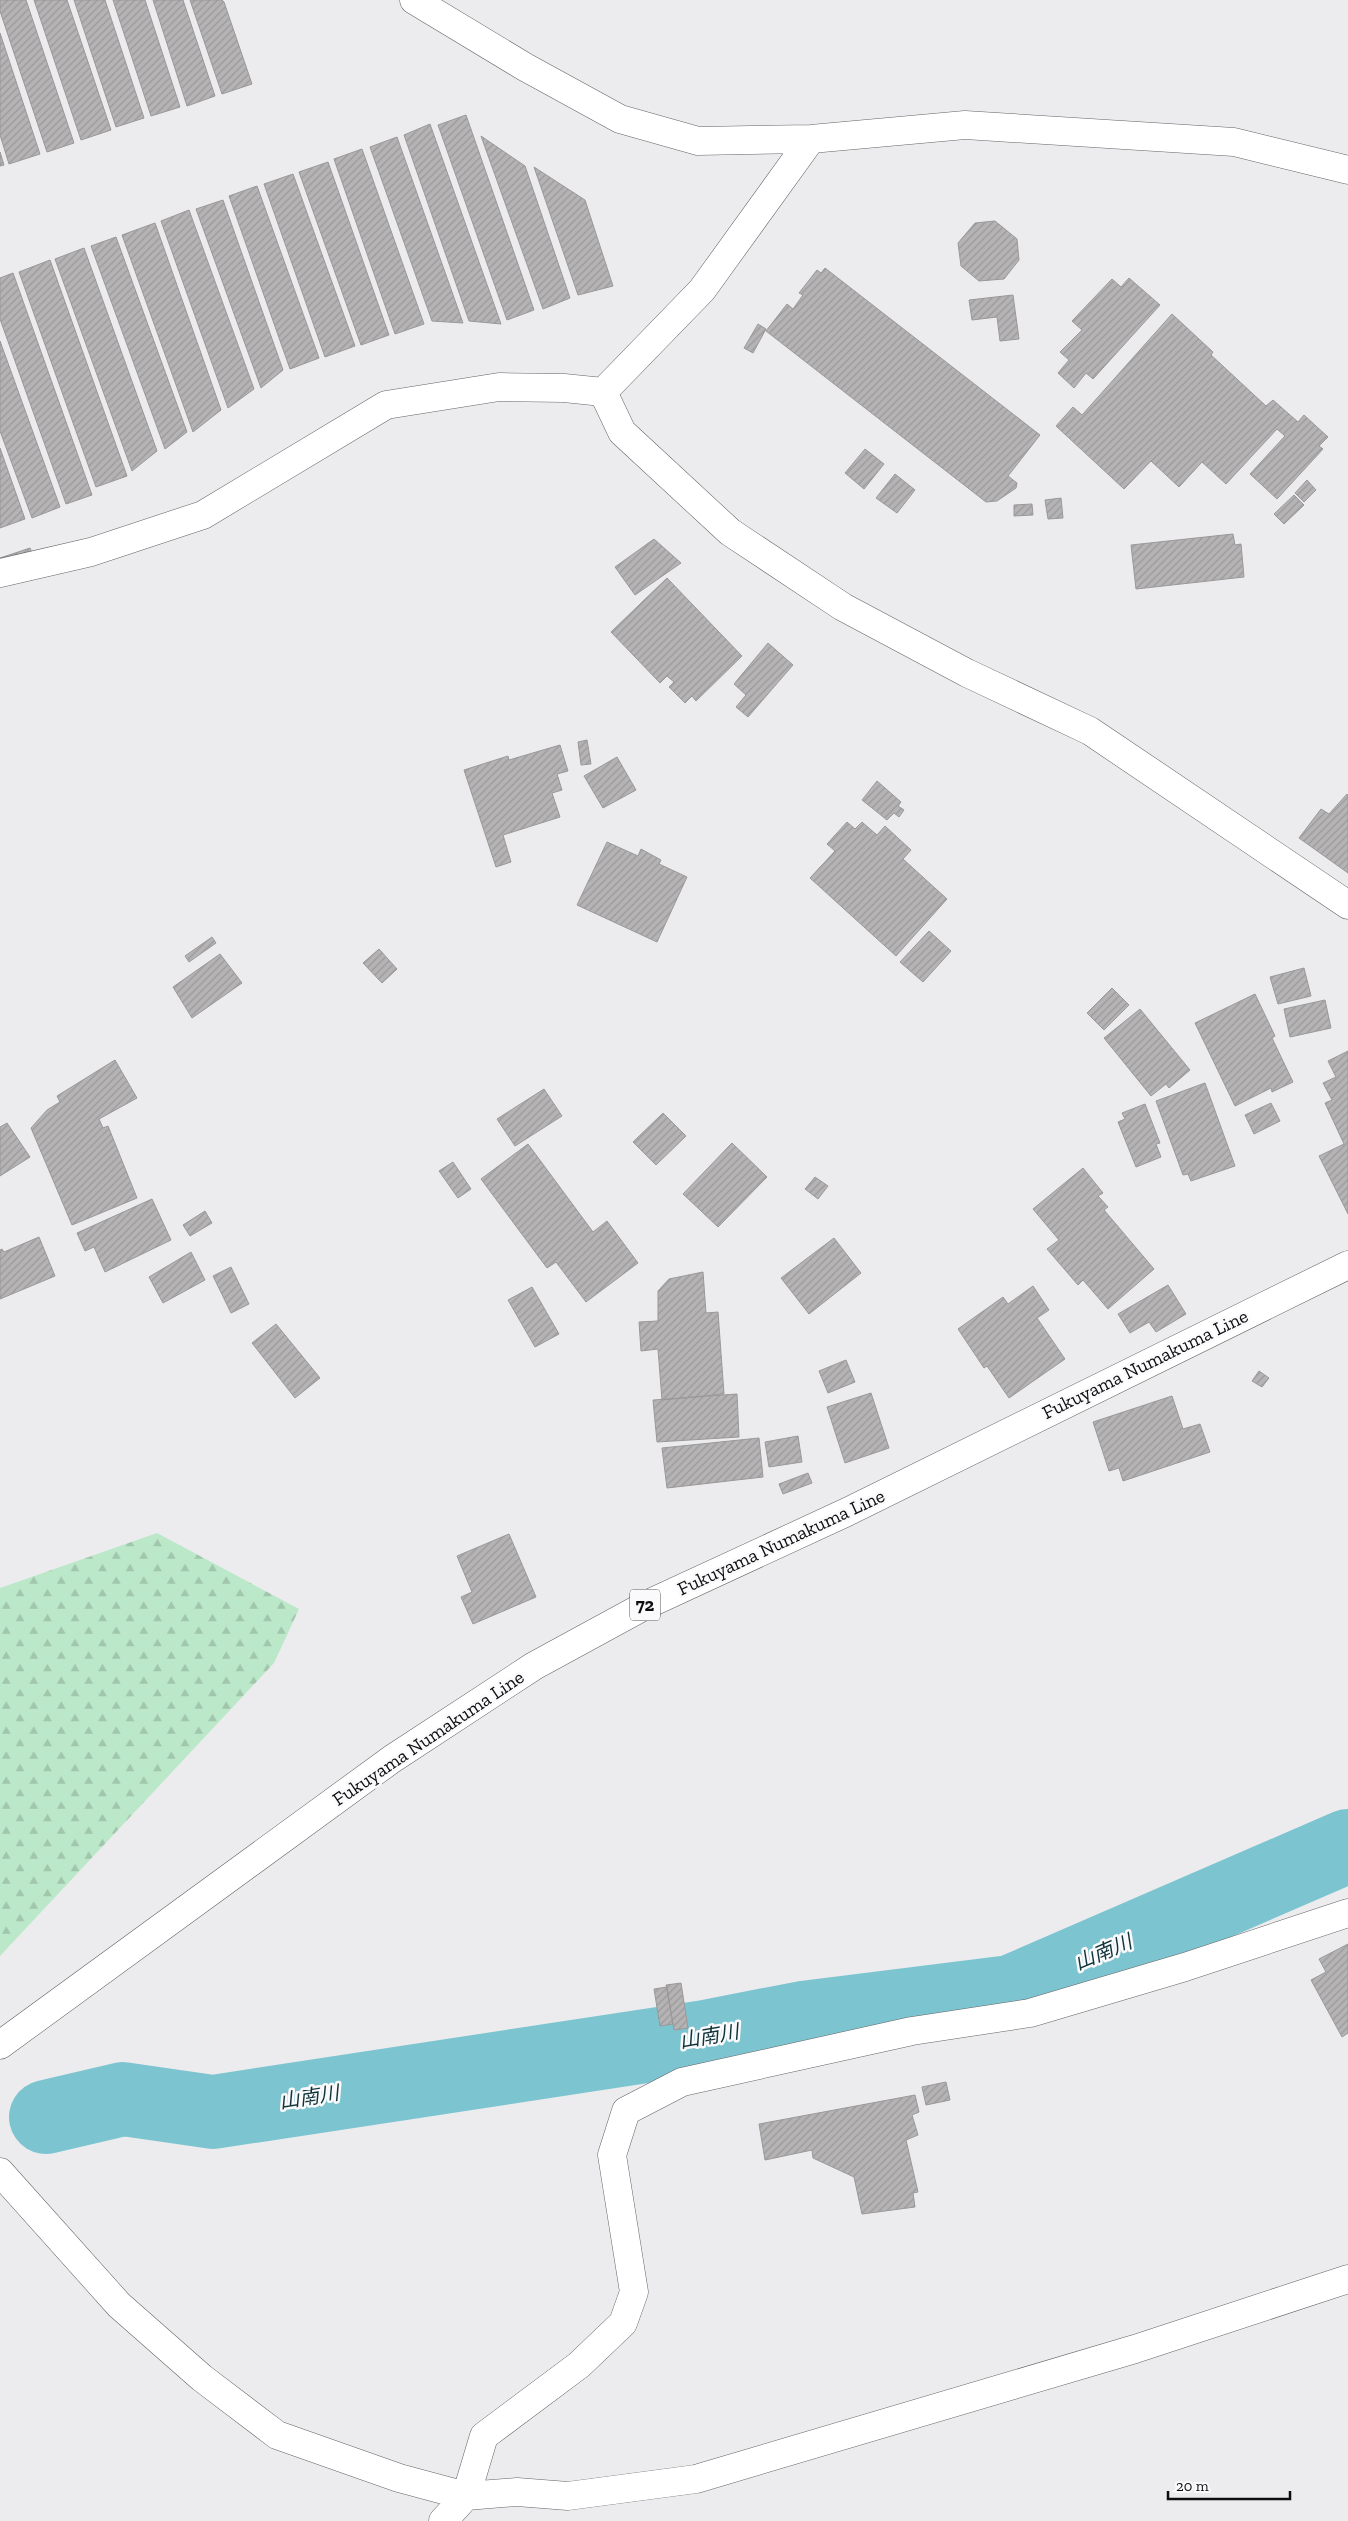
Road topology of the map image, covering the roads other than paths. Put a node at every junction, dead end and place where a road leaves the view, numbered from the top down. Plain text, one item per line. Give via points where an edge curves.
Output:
1 (414, 0) edge
2 (810, 139) junction
3 (1348, 170) edge
4 (603, 392) junction
5 (0, 574) edge
6 (1348, 905) edge
7 (1348, 1265) edge
8 (1348, 1913) edge
9 (0, 2045) edge
10 (0, 2172) edge
11 (1348, 2279) edge
12 (466, 2496) junction
13 (442, 2521) edge

1 - 2 street via 620,119 698,141
2 - 3 street via 964,125 1234,142
2 - 4 street via 702,290
4 - 5 street via 499,387 386,405 203,515 91,552
4 - 6 street via 622,432 730,532 843,607 967,673 1090,731
7 - 9 street, Fukuyama Numakuma Line / 72 via 847,1512 646,1604 534,1666 384,1765
8 - 12 street via 1185,1967 1030,2013 912,2031 682,2082 626,2112 612,2155 634,2292 623,2323 579,2365 484,2436
10 - 12 street via 119,2305 202,2378 277,2435 399,2478
11 - 12 street via 1135,2349 696,2478 568,2496 517,2492
12 - 13 street

